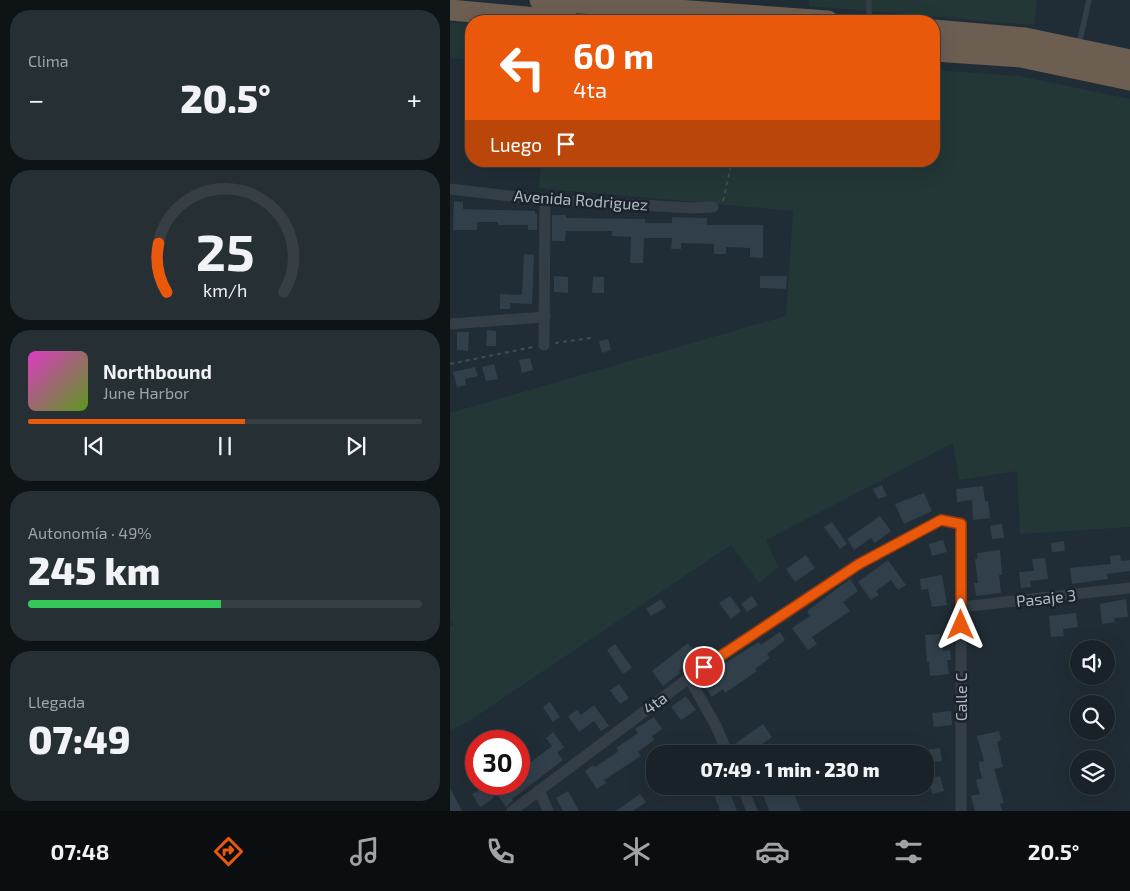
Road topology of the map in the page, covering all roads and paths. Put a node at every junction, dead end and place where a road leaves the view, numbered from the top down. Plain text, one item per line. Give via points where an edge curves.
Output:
1 (540, 0) edge
2 (869, 0) edge
3 (1089, 0) edge
4 (450, 10) edge
5 (504, 15) edge
6 (746, 15) edge
7 (869, 15) edge
8 (940, 31) edge
9 (1078, 49) junction
10 (940, 51) edge
11 (1130, 60) edge
12 (1130, 80) edge
13 (731, 167) edge
14 (450, 189) edge
15 (545, 200) junction
16 (712, 207) joint
17 (545, 317) junction
18 (450, 324) edge
19 (591, 338) dead end
20 (544, 345) junction
21 (450, 364) edge
22 (961, 524) joint
23 (1130, 588) edge
24 (961, 607) junction
25 (689, 678) junction
26 (724, 745) edge
27 (539, 790) junction
28 (746, 795) edge
29 (512, 811) edge
30 (548, 811) edge
31 (752, 811) edge
32 (961, 811) edge

1 - 6 highway
2 - 7 lane
3 - 9 lane
4 - 5 highway
8 - 9 highway via 1025,38
9 - 11 highway
10 - 12 highway via 1021,57
13 - 16 path via 724,200
14 - 15 street, Avenida Rodriguez
15 - 16 street, Avenida Rodriguez
15 - 17 street
17 - 18 street
17 - 20 street
19 - 20 path
20 - 21 path
22 - 24 street, Calle C
22 - 25 street, 4ta via 941,520 859,564
23 - 24 street, Pasaje 3
24 - 32 street, Calle C
25 - 26 street
25 - 27 street, 4ta
27 - 29 street, 4ta
27 - 30 street
28 - 31 street

